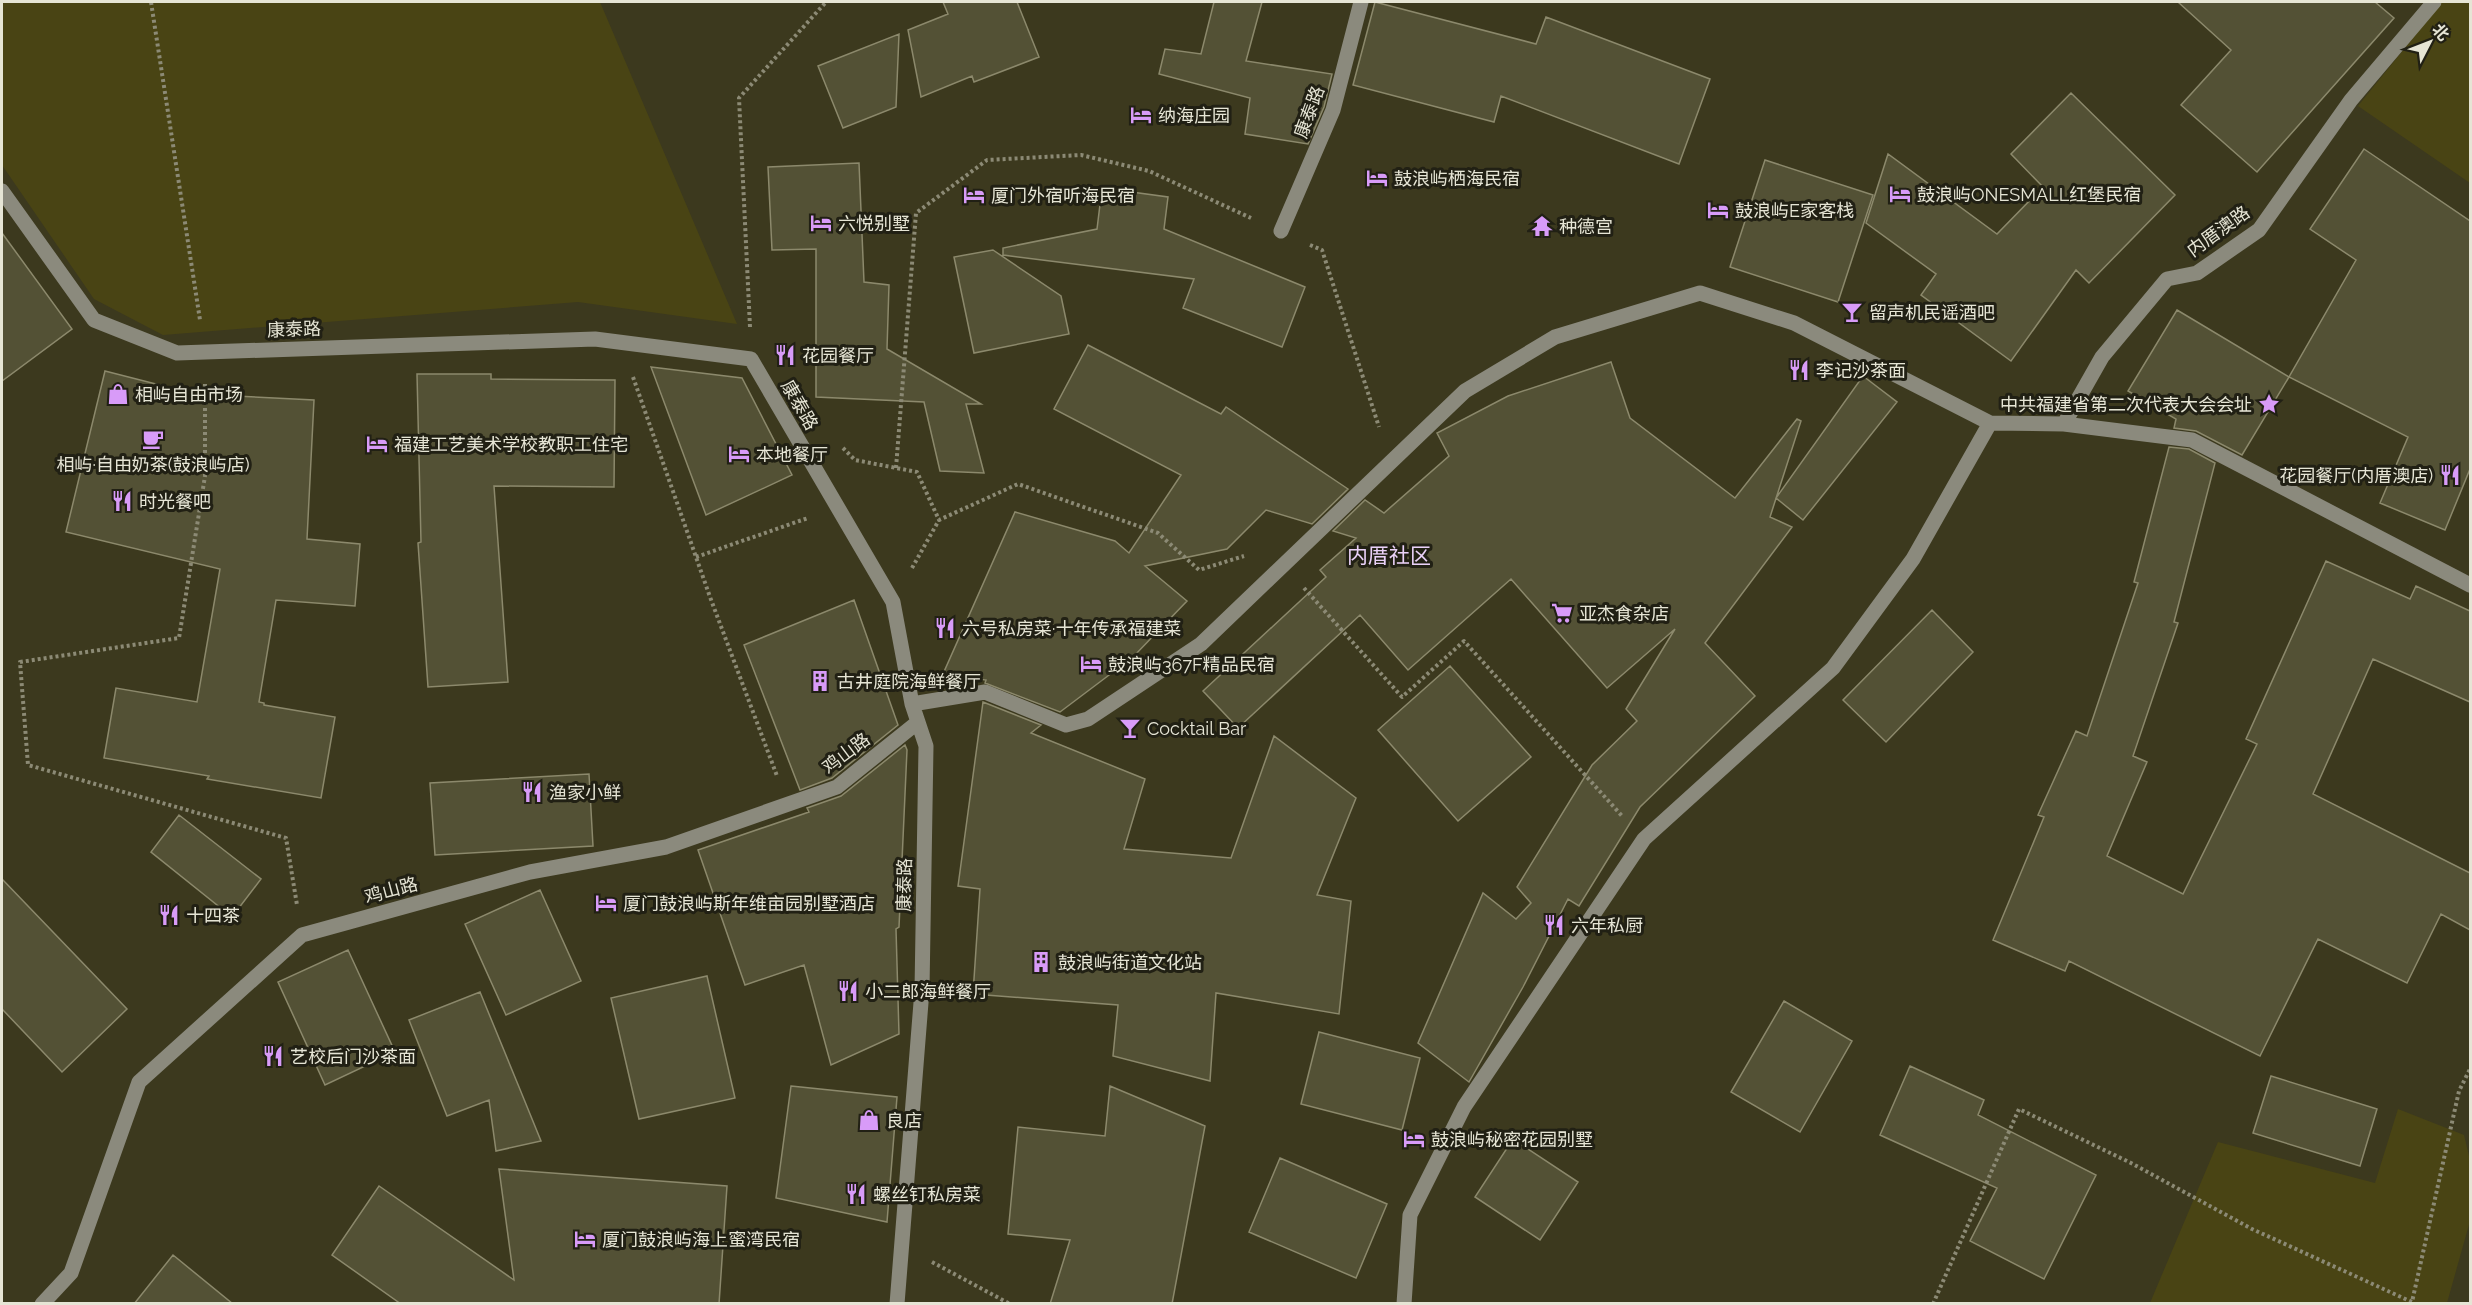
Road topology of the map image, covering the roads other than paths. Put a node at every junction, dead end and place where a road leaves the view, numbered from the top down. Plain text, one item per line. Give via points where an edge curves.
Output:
1 (1361, 2) edge
2 (2434, 2) edge
3 (2, 191) edge
4 (1281, 231) road end
5 (1990, 423) junction
6 (2064, 424) junction
7 (2470, 585) edge
8 (912, 704) junction
9 (918, 722) junction
10 (42, 1304) edge
11 (897, 1304) edge
12 (1404, 1304) edge

1 - 4 street, 康泰路 via 1333,111
2 - 6 street, 内厝澳路 via 2351,100 2259,230 2197,273 2167,279 2102,357
3 - 8 street, 康泰路 via 94,320 177,353 595,339 751,359 893,602
5 - 6 street
5 - 8 street via 1794,323 1701,293 1555,337 1465,392 1201,644 1088,719 1066,725 985,692
5 - 12 street via 1913,559 1833,668 1644,839 1464,1107 1410,1215
6 - 7 street via 2192,440
8 - 9 street, 康泰路
9 - 10 street, 鸡山路 via 837,787 666,847 530,872 302,935 139,1082 71,1273
9 - 11 street, 康泰路 via 926,746 922,990

